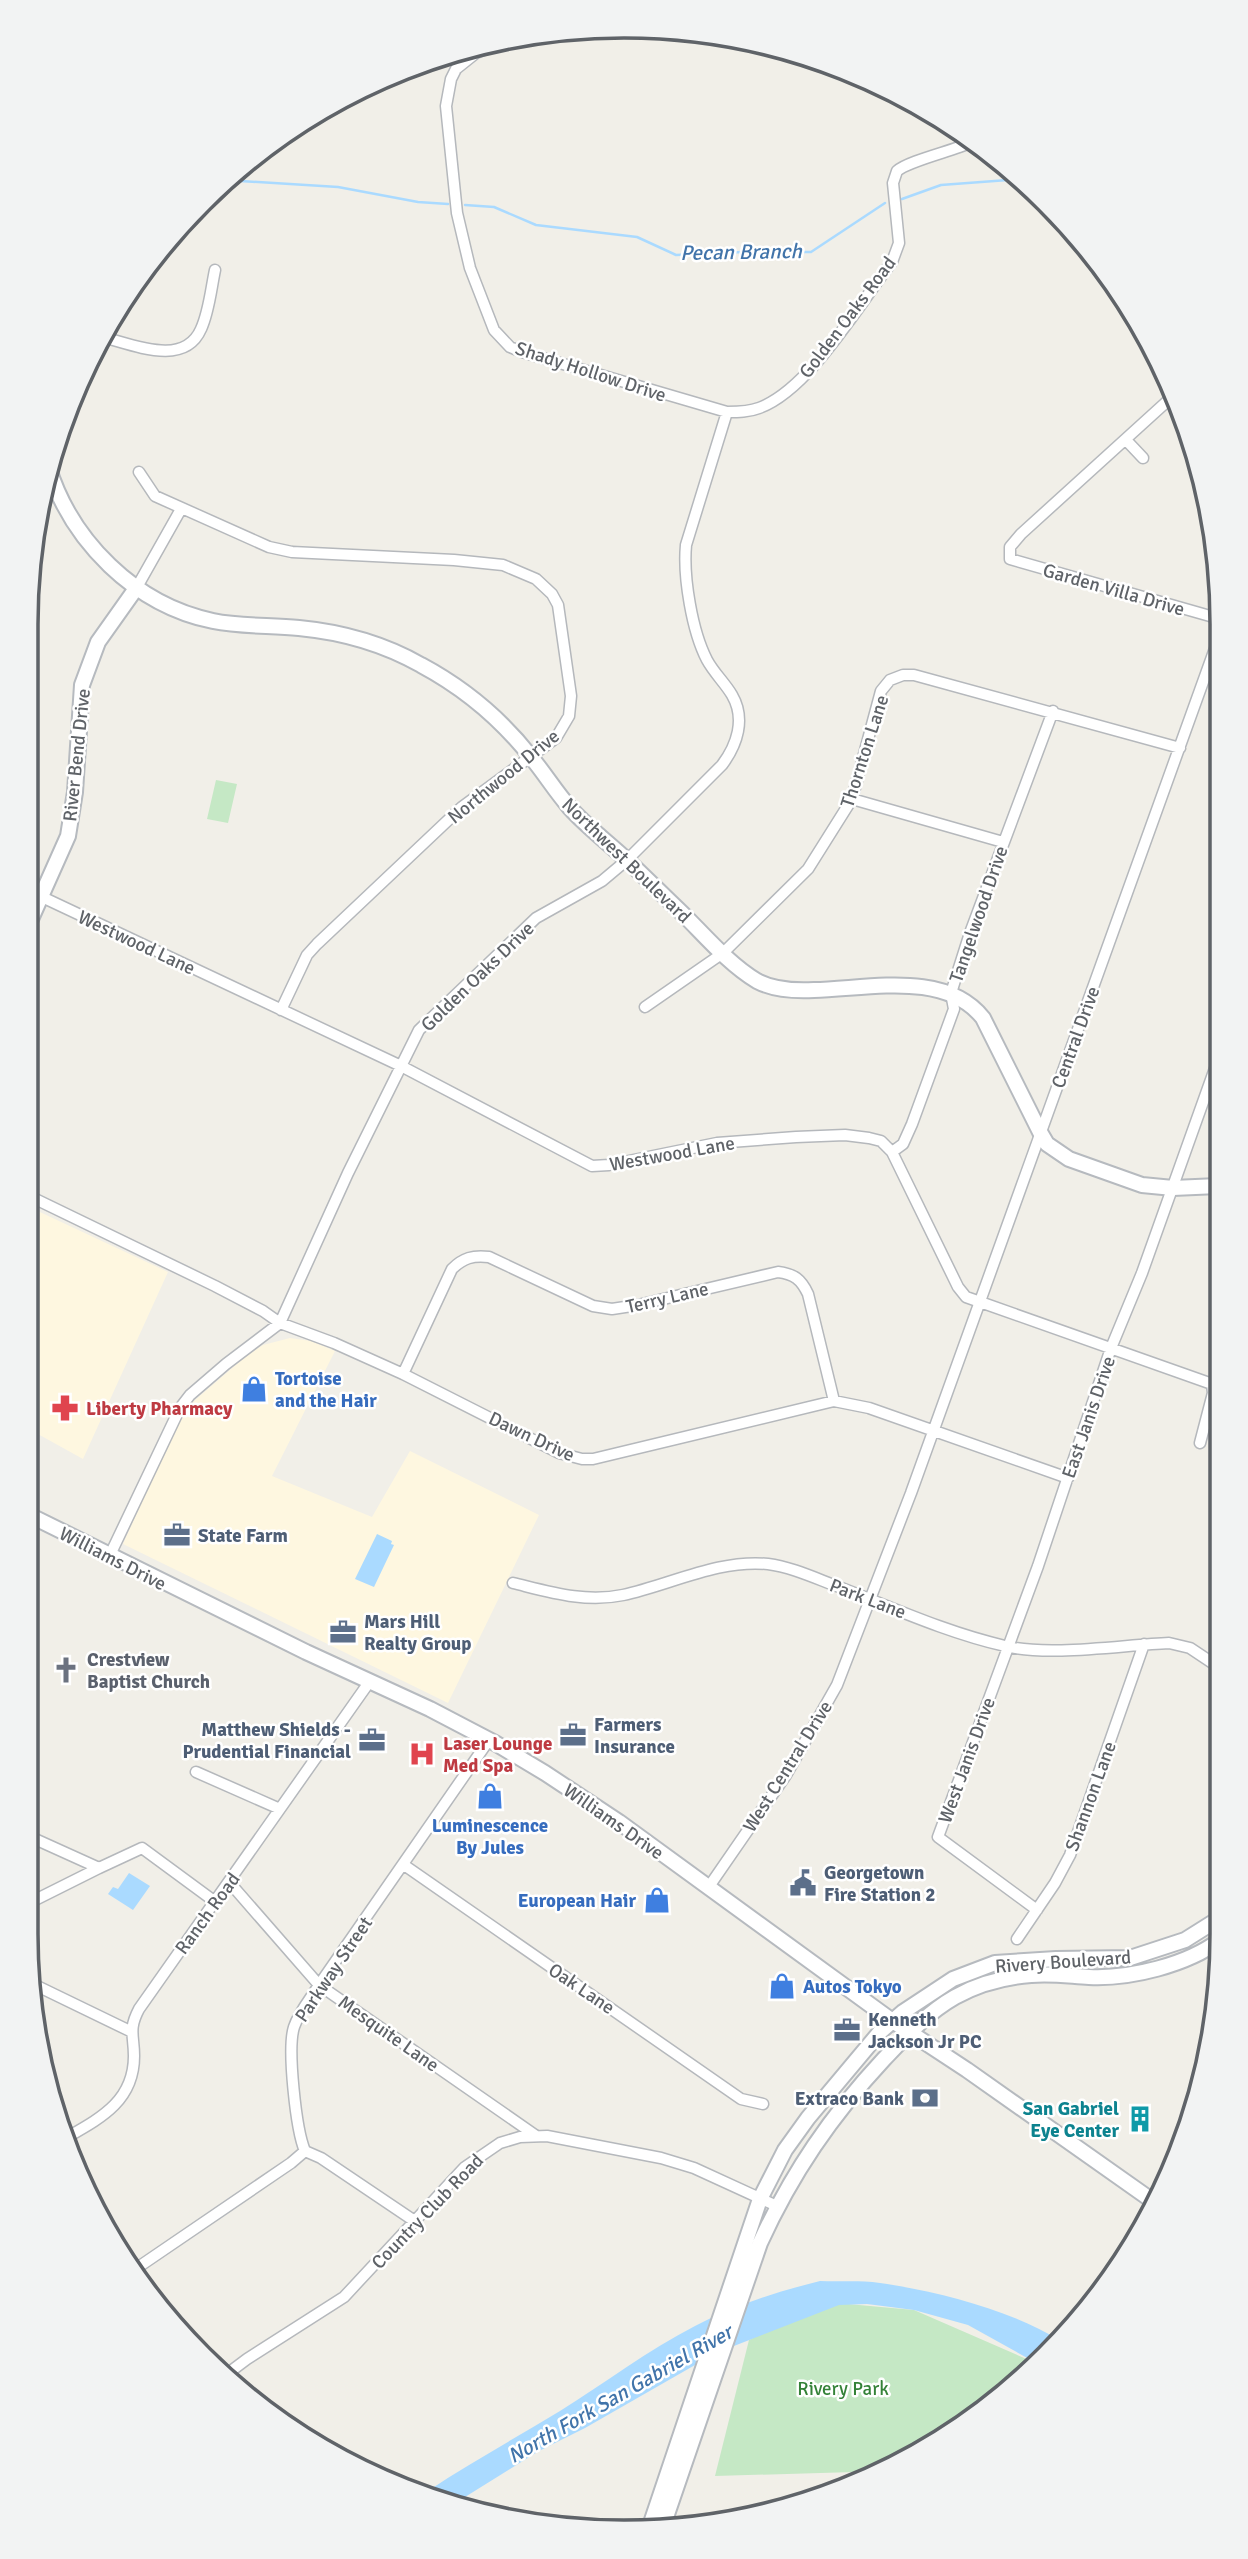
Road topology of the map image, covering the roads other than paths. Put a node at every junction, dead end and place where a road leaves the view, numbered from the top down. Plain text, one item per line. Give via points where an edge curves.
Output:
1 (468, 59) edge
2 (962, 146) edge
3 (215, 270) dead end
4 (112, 340) edge
5 (1166, 402) edge
6 (727, 412) junction
7 (1126, 440) junction
8 (1143, 458) dead end
9 (139, 472) dead end
10 (55, 484) edge
11 (181, 509) junction
12 (137, 587) junction
13 (1210, 616) edge
14 (1210, 663) edge
15 (1053, 711) junction
16 (1180, 748) junction
17 (531, 757) junction
18 (852, 799) junction
19 (1003, 842) junction
20 (627, 860) junction
21 (42, 897) junction
22 (38, 905) edge
23 (723, 953) junction
24 (951, 993) junction
25 (645, 1007) dead end
26 (281, 1010) junction
27 (401, 1066) junction
28 (1210, 1083) edge
29 (1040, 1132) junction
30 (892, 1152) junction
31 (1210, 1186) edge
32 (1173, 1188) junction
33 (38, 1200) edge
34 (979, 1302) junction
35 (280, 1323) junction
36 (1111, 1348) junction
37 (402, 1374) junction
38 (1210, 1383) edge
39 (834, 1401) junction
40 (1210, 1405) edge
41 (933, 1431) junction
42 (1200, 1443) dead end
43 (1068, 1478) junction
44 (38, 1520) edge
45 (109, 1557) junction
46 (513, 1583) dead end
47 (872, 1599) junction
48 (1144, 1644) junction
49 (1007, 1647) junction
50 (1210, 1661) edge
51 (370, 1681) junction
52 (489, 1740) junction
53 (196, 1772) dead end
54 (280, 1809) junction
55 (38, 1840) edge
56 (404, 1865) junction
57 (99, 1868) junction
58 (230, 1883) junction
59 (708, 1888) junction
60 (38, 1899) edge
61 (214, 1901) junction
62 (1037, 1910) junction
63 (1210, 1925) edge
64 (1017, 1939) dead end
65 (1209, 1947) edge
66 (319, 1985) junction
67 (42, 1988) edge
68 (891, 2020) junction
69 (130, 2031) junction
70 (909, 2031) junction
71 (763, 2104) dead end
72 (74, 2133) edge
73 (535, 2136) junction
74 (305, 2151) junction
75 (1147, 2197) edge
76 (760, 2199) junction
77 (777, 2206) junction
78 (416, 2221) junction
79 (141, 2265) edge
80 (232, 2370) edge
81 (652, 2519) edge
82 (666, 2519) edge

1 - 6 street, Shady Hollow Drive via 450,79 446,106 463,244 494,330 522,352
2 - 6 street, Golden Oaks Road via 897,171 893,183 899,243 892,262 814,365 776,400 759,408
3 - 4 street via 202,329 186,346 163,352
5 - 7 street
6 - 20 street, Golden Oaks Drive via 685,555 701,645 733,696 739,728 722,765
7 - 8 street
7 - 13 street, Garden Villa Drive via 1021,534 1010,547 1010,559
9 - 11 street, Northwood Drive via 155,496
10 - 12 street, Northwest Boulevard via 81,533
11 - 12 street
11 - 17 street, Northwood Drive via 276,549 484,562 536,579 558,605 571,709 556,738
12 - 17 street, Northwest Boulevard via 178,610 211,621 302,628 398,653 471,697
12 - 21 street, River Bend Drive via 98,642 82,685 68,836
14 - 16 street, Central Drive
15 - 16 street, Thornton Lane
15 - 18 street, Thornton Lane via 914,675 890,680 876,706
15 - 19 street, Tangelwood Drive
16 - 29 street, Central Drive
17 - 20 street, Northwest Boulevard via 574,813
17 - 26 street, Northwood Drive via 462,807 317,944 307,955
18 - 19 street
18 - 23 street, Thornton Lane via 808,869
19 - 24 street, Tangelwood Drive
20 - 23 street, Northwest Boulevard
20 - 27 street, Golden Oaks Drive via 602,881 536,918 419,1030
21 - 22 street, River Bend Drive
21 - 26 street, Westwood Lane
23 - 24 street, Northwest Boulevard via 748,975 770,986 793,990 924,986
23 - 25 street, Thornton Lane
24 - 29 street, Northwest Boulevard via 983,1018
24 - 30 street, Tangelwood Drive via 954,1009 912,1124 903,1144
26 - 27 street, Westwood Lane
27 - 30 street, Westwood Lane via 592,1166 717,1143 796,1137 869,1138 881,1141
27 - 35 street, Golden Oaks Drive
28 - 32 street, East Janis Drive
29 - 32 street, Northwest Boulevard via 1047,1144 1069,1158 1142,1185
29 - 34 street, Central Drive
30 - 34 street via 958,1287
31 - 32 street, Northwest Boulevard
32 - 36 street, East Janis Drive
33 - 35 street, Dawn Drive via 215,1286
34 - 36 street
34 - 41 street, Central Drive
35 - 37 street, Dawn Drive
35 - 45 street, Golden Oaks Drive via 226,1364 180,1408
36 - 38 street
36 - 43 street, East Janis Drive
37 - 39 street, Dawn Drive via 559,1453 582,1459
37 - 39 street, Terry Lane via 452,1269 472,1256 489,1257 582,1301 612,1308 778,1272 799,1279 808,1294
39 - 41 street, Dawn Drive
40 - 42 street
41 - 43 street, Dawn Drive
41 - 47 street, West Central Drive
43 - 49 street, East Janis Drive
44 - 45 street, Williams Drive
45 - 51 street, Williams Drive
46 - 47 street, Park Lane via 581,1598 605,1598 702,1572 769,1564
47 - 49 street, Park Lane
47 - 59 street, West Central Drive via 837,1685 809,1737
48 - 49 street, Park Lane via 1031,1650
48 - 50 street, Park Lane via 1181,1645
48 - 62 street, Shannon Lane via 1070,1856
49 - 62 street, West Janis Drive via 938,1837
51 - 52 street, Williams Drive
51 - 54 street, Ranch Road
52 - 56 street, Parkway Street
52 - 59 street, Williams Drive via 619,1822
53 - 54 street
54 - 58 street, Ranch Road
55 - 57 street
56 - 66 street, Parkway Street
56 - 71 street, Oak Lane via 741,2099
57 - 60 street
57 - 61 street via 142,1848
58 - 61 street, Ranch Road
58 - 66 street, Mesquite Lane
59 - 68 street, Williams Drive
61 - 69 street, Ranch Road via 139,2009
62 - 64 street, Shannon Lane
63 - 68 street, Rivery Boulevard via 1185,1940 1130,1958 995,1963 953,1979
65 - 70 street, Rivery Boulevard via 1160,1968 1129,1975 1004,1978 957,1996
66 - 73 street, Mesquite Lane
66 - 74 street, Parkway Street via 294,2027 292,2042 300,2139
67 - 69 street
68 - 70 street, Williams Drive
68 - 76 street, Rivery Boulevard via 808,2118
69 - 72 street via 134,2066 125,2093 106,2114
70 - 75 street, Williams Drive
70 - 77 street, Rivery Boulevard via 817,2139
73 - 76 street, Country Club Road via 566,2138 680,2162
73 - 78 street, Country Club Road via 485,2151
74 - 78 street
74 - 79 street
76 - 77 street, Country Club Road
76 - 81 street, Rivery Boulevard
77 - 82 street, Rivery Boulevard via 760,2243
78 - 80 street, Country Club Road via 344,2297

